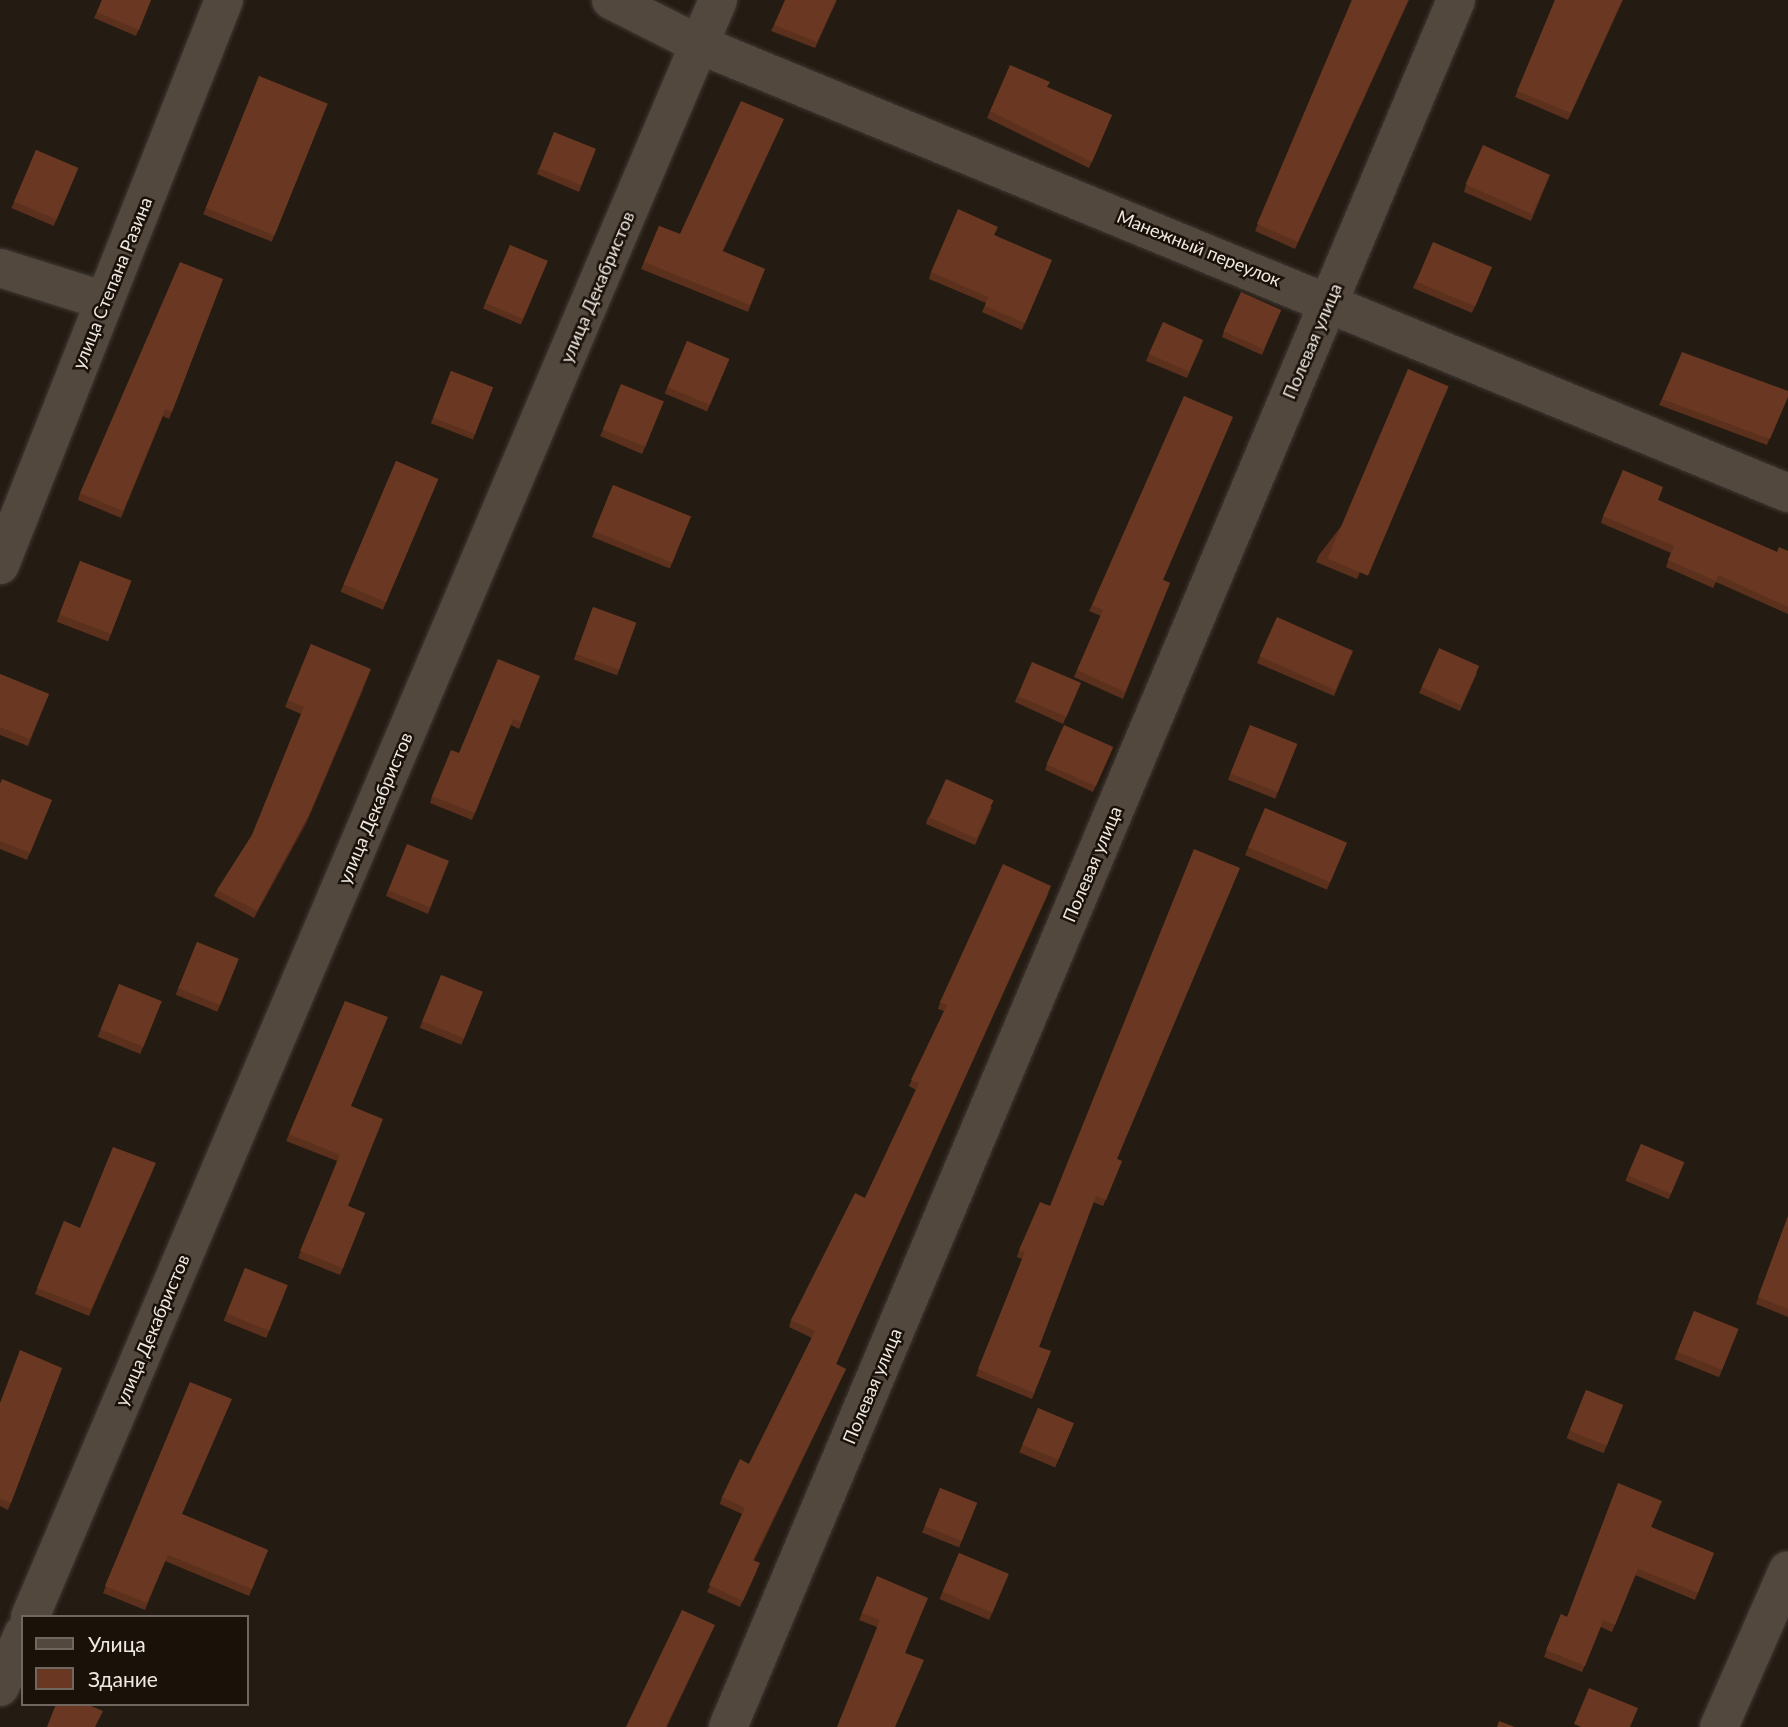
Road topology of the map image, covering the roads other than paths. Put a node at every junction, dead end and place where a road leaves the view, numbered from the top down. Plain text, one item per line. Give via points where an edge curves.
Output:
1 (224, 0) edge
2 (611, 0) edge
3 (718, 0) edge
4 (1456, 0) edge
5 (700, 45) junction
6 (0, 268) edge
7 (1329, 301) junction
8 (105, 302) junction
9 (1788, 493) edge
10 (0, 565) edge
11 (1788, 1570) edge
12 (31, 1615) edge
13 (21, 1639) edge
14 (0, 1687) edge
15 (728, 1727) edge
16 (1719, 1727) edge

1 - 8 street, улица Степана Разина
2 - 5 street, Манежный переулок
3 - 5 street, улица Декабристов
4 - 7 street, Полевая улица
5 - 7 street, Манежный переулок
5 - 12 street, улица Декабристов
6 - 8 street
7 - 9 street, Манежный переулок
7 - 15 street, Полевая улица
8 - 10 street, улица Степана Разина
11 - 16 street
13 - 14 street

